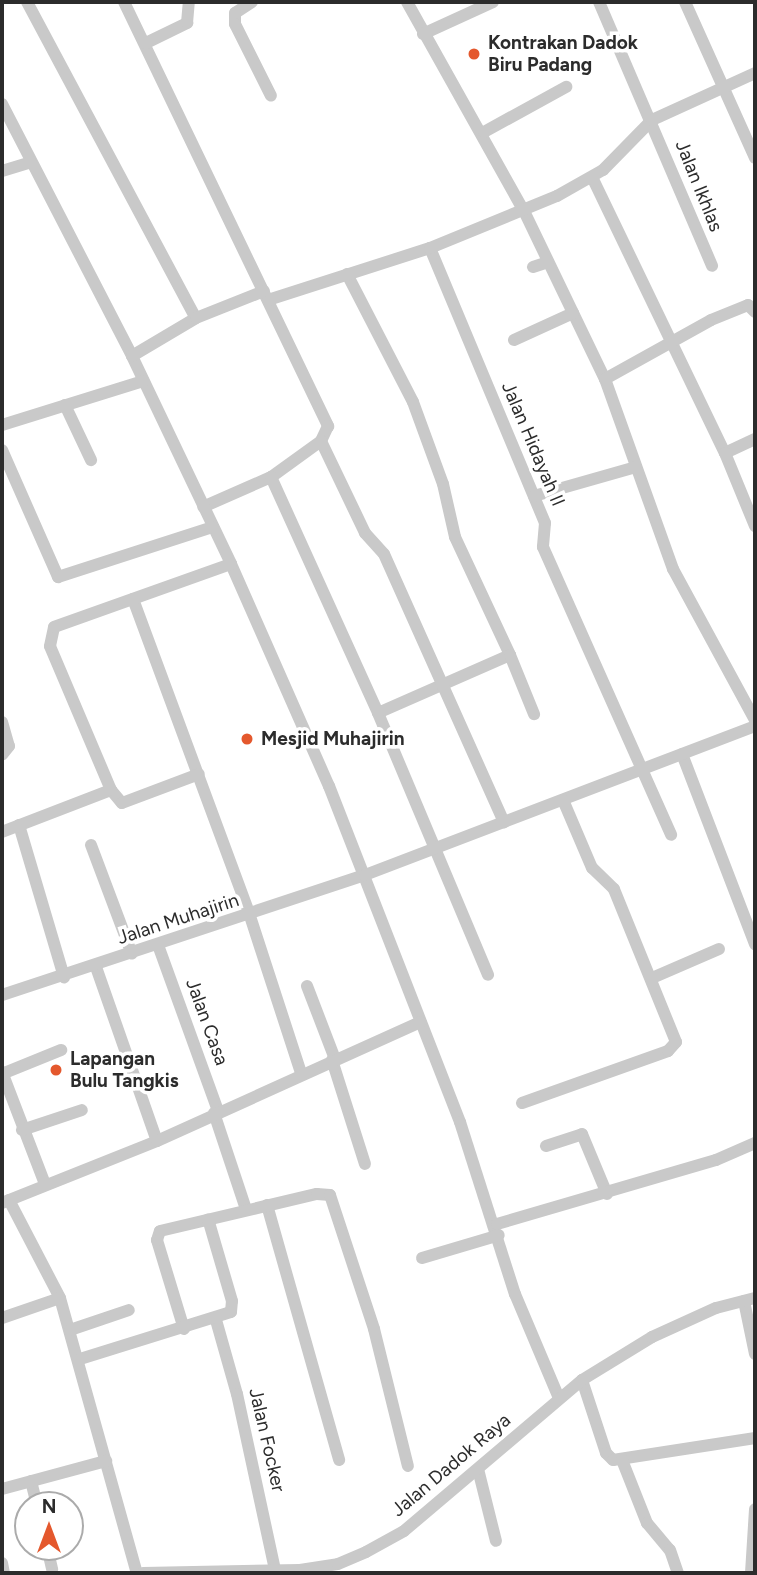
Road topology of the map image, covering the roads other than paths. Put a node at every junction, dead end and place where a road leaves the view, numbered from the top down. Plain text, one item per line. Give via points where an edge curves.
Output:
1 (27, 2) edge
2 (124, 2) edge
3 (189, 2) edge
4 (251, 2) edge
5 (407, 2) edge
6 (492, 2) edge
7 (599, 2) edge
8 (685, 2) edge
9 (423, 34) junction
10 (146, 43) junction
11 (755, 73) edge
12 (566, 87) dead end
13 (723, 88) junction
14 (271, 96) dead end
15 (2, 104) edge
16 (652, 120) junction
17 (484, 132) junction
18 (755, 158) edge
19 (32, 162) junction
20 (2, 171) edge
21 (592, 177) junction
22 (524, 211) junction
23 (430, 248) junction
24 (548, 262) junction
25 (712, 266) dead end
26 (533, 267) dead end
27 (347, 274) junction
28 (266, 295) junction
29 (755, 312) edge
30 (573, 313) junction
31 (196, 318) junction
32 (514, 340) dead end
33 (674, 342) junction
34 (132, 356) junction
35 (605, 379) junction
36 (143, 381) junction
37 (65, 405) junction
38 (2, 425) edge
39 (755, 439) edge
40 (321, 441) junction
41 (2, 450) edge
42 (725, 453) junction
43 (92, 460) dead end
44 (636, 467) junction
45 (271, 477) junction
46 (534, 496) junction
47 (203, 507) junction
48 (755, 526) edge
49 (213, 527) junction
50 (232, 564) junction
51 (132, 599) junction
52 (510, 655) junction
53 (445, 682) junction
54 (752, 704) edge
55 (378, 713) junction
56 (534, 714) dead end
57 (755, 720) edge
58 (2, 722) edge
59 (755, 726) edge
60 (682, 754) junction
61 (2, 755) edge
62 (643, 769) junction
63 (199, 774) junction
64 (111, 790) junction
65 (563, 800) junction
66 (504, 822) junction
67 (19, 825) junction
68 (2, 832) edge
69 (671, 835) dead end
70 (92, 845) dead end
71 (437, 847) junction
72 (365, 875) junction
73 (250, 916) junction
74 (755, 944) edge
75 (158, 945) junction
76 (719, 950) dead end
77 (132, 954) junction
78 (96, 967) junction
79 (488, 975) dead end
80 (64, 977) junction
81 (652, 978) junction
82 (307, 986) dead end
83 (2, 995) edge
84 (420, 1022) junction
85 (61, 1051) dead end
86 (333, 1060) junction
87 (2, 1073) edge
88 (301, 1073) junction
89 (522, 1103) dead end
90 (82, 1110) dead end
91 (216, 1112) junction
92 (22, 1129) junction
93 (157, 1141) junction
94 (755, 1143) edge
95 (546, 1146) dead end
96 (365, 1164) dead end
97 (45, 1184) junction
98 (607, 1194) junction
99 (6, 1201) edge
100 (267, 1205) junction
101 (246, 1209) junction
102 (208, 1219) junction
103 (498, 1229) junction
104 (422, 1258) dead end
105 (60, 1298) junction
106 (750, 1299) edge
107 (129, 1310) dead end
108 (2, 1318) edge
109 (216, 1320) junction
110 (70, 1329) junction
111 (184, 1329) junction
112 (755, 1354) edge
113 (80, 1359) junction
114 (582, 1380) junction
115 (559, 1398) junction
116 (755, 1438) edge
117 (339, 1460) dead end
118 (622, 1460) junction
119 (106, 1461) junction
120 (408, 1466) dead end
121 (478, 1469) junction
122 (30, 1480) junction
123 (3, 1484) edge
124 (33, 1491) edge
125 (755, 1509) edge
126 (496, 1541) dead end
127 (50, 1561) edge
128 (2, 1563) edge
129 (52, 1569) dead end
130 (343, 1569) edge
131 (275, 1570) junction
132 (300, 1572) edge
133 (4, 1573) edge
134 (137, 1573) edge
135 (143, 1573) edge
136 (678, 1573) edge
137 (751, 1573) edge

1 - 31 street
2 - 10 street
3 - 10 street via 187,23
4 - 14 street via 234,18
5 - 9 street
6 - 9 street
7 - 16 street, Jalan Ikhlas
8 - 13 street
9 - 17 street via 458,99
10 - 28 street
11 - 13 street
12 - 17 street
13 - 16 street
13 - 18 street
15 - 19 street
16 - 21 street via 623,153
16 - 25 street, Jalan Ikhlas
17 - 22 street
19 - 20 street
19 - 34 street
21 - 22 street
21 - 33 street
22 - 23 street
22 - 24 street
23 - 27 street
23 - 46 street, Jalan Hidayah II
24 - 26 street
24 - 30 street
27 - 28 street
27 - 52 street via 401,374 443,484 455,537
28 - 31 street
28 - 40 street via 325,415 328,431
29 - 33 street via 746,305
30 - 32 street
30 - 35 street
31 - 34 street
33 - 35 street
33 - 42 street
34 - 36 street
35 - 44 street
36 - 37 street
36 - 47 street
37 - 38 street
37 - 43 street
39 - 42 street
40 - 45 street
40 - 53 street via 365,533 384,554
41 - 49 street via 58,577
42 - 48 street
44 - 46 street
44 - 54 street via 673,569
45 - 47 street
45 - 55 street
46 - 62 street, Jalan Hidayah II via 546,526 543,547
47 - 49 street
49 - 50 street
50 - 51 street
50 - 72 street
51 - 63 street
51 - 64 street via 63,622 50,635 50,646 85,736
52 - 53 street
52 - 56 street
53 - 55 street
53 - 66 street
54 - 57 street
55 - 71 street
58 - 61 street via 9,746
59 - 60 street, Jalan Muhajirin
60 - 62 street, Jalan Muhajirin
60 - 74 street
62 - 65 street, Jalan Muhajirin
62 - 69 street, Jalan Hidayah II
63 - 64 street via 122,803
63 - 73 street
64 - 67 street
65 - 66 street, Jalan Muhajirin
65 - 81 street via 592,868 614,889
66 - 71 street, Jalan Muhajirin
67 - 68 street
67 - 80 street
70 - 77 street
71 - 72 street, Jalan Muhajirin
71 - 79 street
72 - 73 street, Jalan Muhajirin
72 - 84 street
73 - 75 street, Jalan Muhajirin
73 - 88 street
75 - 77 street, Jalan Muhajirin
75 - 91 street, Jalan Casa
76 - 81 street
77 - 78 street, Jalan Muhajirin
78 - 80 street, Jalan Muhajirin
78 - 93 street
80 - 83 street, Jalan Muhajirin
81 - 89 street via 674,1034 673,1049
82 - 86 street
84 - 86 street
84 - 103 street
85 - 87 street
86 - 88 street
86 - 96 street
87 - 92 street
88 - 91 street
90 - 92 street
91 - 93 street
91 - 101 street, Jalan Casa
92 - 97 street
93 - 97 street
94 - 98 street
95 - 98 street via 582,1134
97 - 99 street
98 - 103 street
99 - 105 street
100 - 101 street
100 - 117 street
100 - 120 street via 323,1193 333,1197 374,1329
101 - 102 street
102 - 109 street via 233,1306 228,1315
102 - 111 street via 163,1229 157,1236
103 - 104 street
103 - 115 street via 516,1294
105 - 108 street
105 - 110 street
106 - 112 street
106 - 114 street, Jalan Dadok Raya via 652,1337
107 - 110 street
109 - 111 street
109 - 131 street, Jalan Focker
110 - 113 street
111 - 113 street
113 - 119 street
114 - 115 street, Jalan Dadok Raya
114 - 118 street via 607,1456
115 - 121 street, Jalan Dadok Raya
116 - 118 street
118 - 136 street via 647,1523 670,1550
119 - 122 street
119 - 134 street
121 - 126 street
121 - 130 street, Jalan Dadok Raya via 387,1542
122 - 123 street
122 - 124 street
125 - 137 street
127 - 129 street
128 - 133 street
130 - 132 street, Jalan Dadok Raya
131 - 132 street, Jalan Dadok Raya
131 - 135 street, Jalan Dadok Raya

